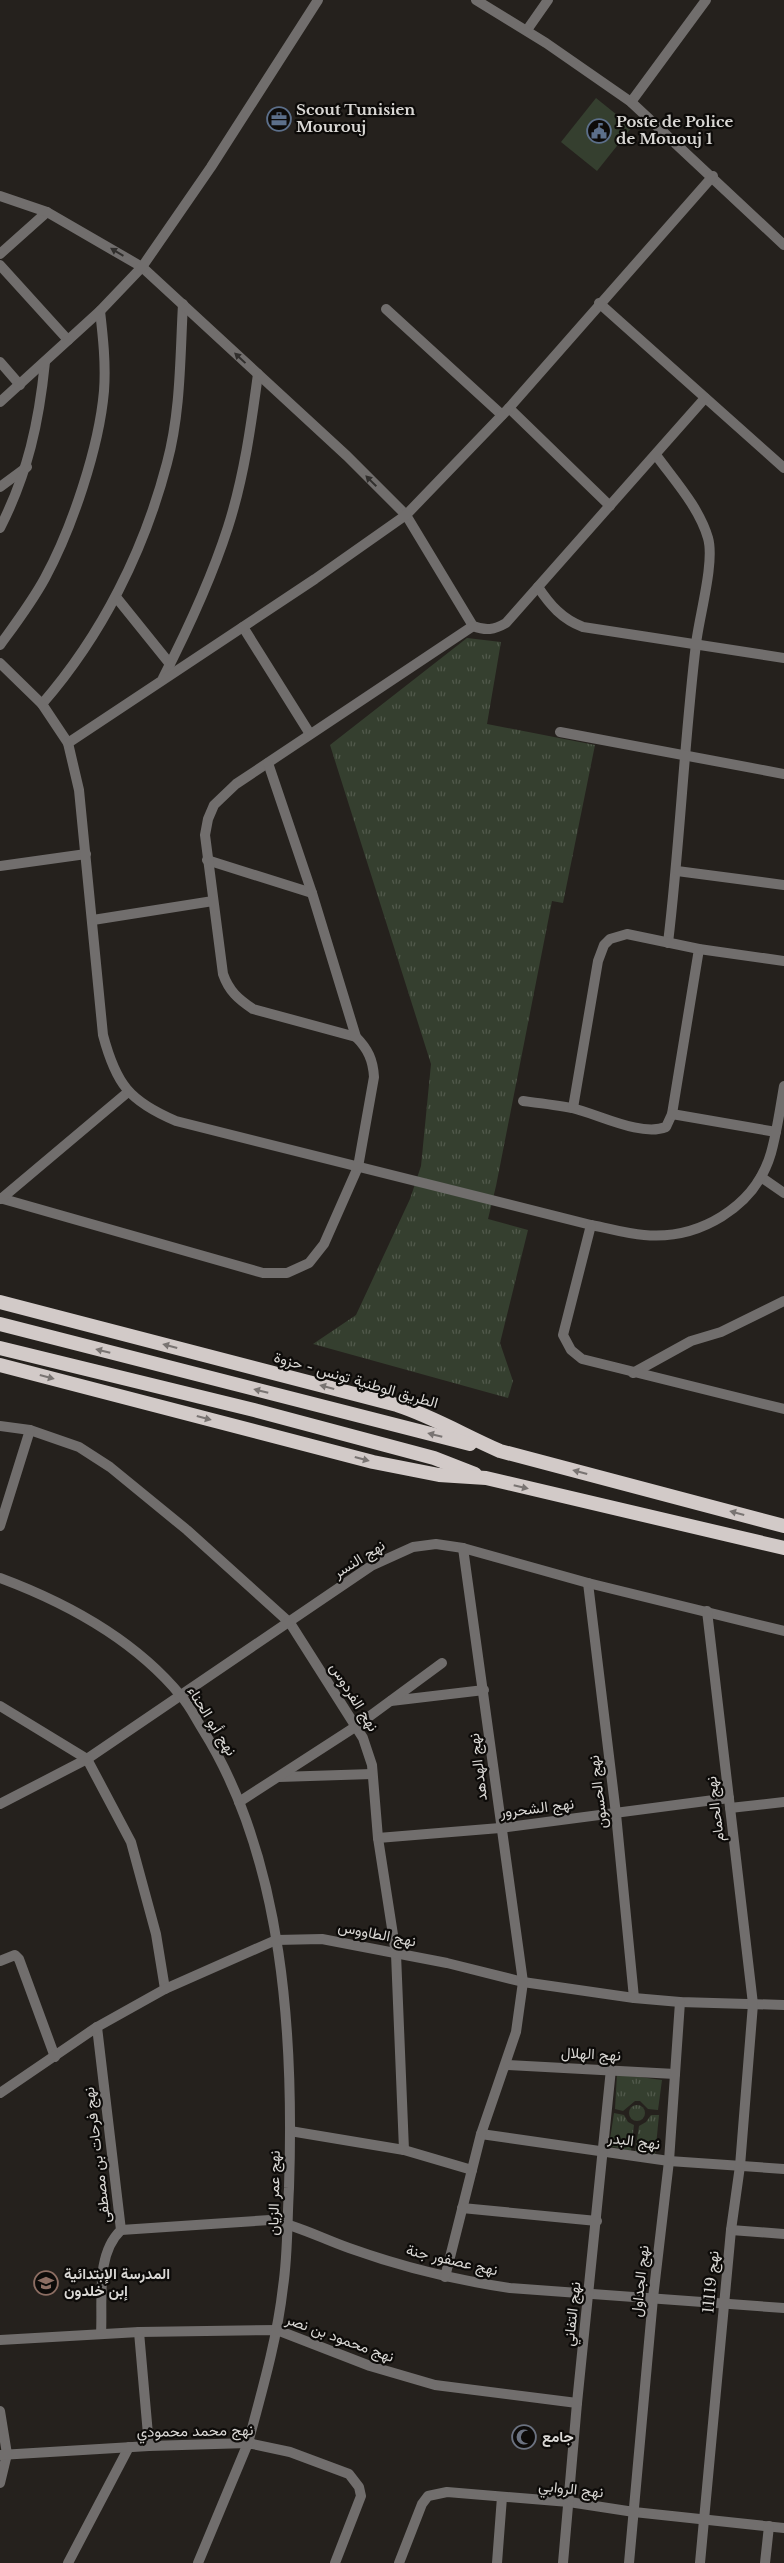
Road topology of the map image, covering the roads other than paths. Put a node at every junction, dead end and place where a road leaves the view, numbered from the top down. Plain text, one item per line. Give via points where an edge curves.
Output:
1 (318, 0) edge
2 (476, 0) edge
3 (548, 0) edge
4 (706, 0) edge
5 (526, 30) junction
6 (631, 102) junction
7 (713, 176) junction
8 (0, 196) edge
9 (47, 212) junction
10 (784, 245) edge
11 (0, 254) edge
12 (0, 265) edge
13 (142, 267) junction
14 (599, 303) junction
15 (183, 304) junction
16 (386, 310) dead end
17 (100, 311) junction
18 (68, 340) junction
19 (0, 362) edge
20 (45, 362) junction
21 (258, 374) junction
22 (20, 385) junction
23 (706, 398) junction
24 (0, 402) edge
25 (505, 411) junction
26 (656, 455) junction
27 (27, 467) junction
28 (784, 468) edge
29 (0, 487) edge
30 (610, 506) junction
31 (406, 515) junction
32 (0, 528) edge
33 (538, 587) junction
34 (116, 597) junction
35 (473, 626) junction
36 (243, 627) junction
37 (696, 643) junction
38 (0, 645) edge
39 (784, 658) edge
40 (0, 663) edge
41 (170, 664) junction
42 (163, 678) junction
43 (42, 704) junction
44 (560, 732) dead end
45 (310, 734) junction
46 (68, 743) junction
47 (685, 755) junction
48 (268, 763) junction
49 (784, 774) edge
50 (86, 854) junction
51 (207, 860) junction
52 (0, 866) edge
53 (677, 871) junction
54 (784, 885) edge
55 (312, 893) junction
56 (213, 901) junction
57 (93, 920) junction
58 (668, 943) junction
59 (699, 949) junction
60 (784, 961) edge
61 (356, 1037) junction
62 (784, 1086) edge
63 (128, 1092) junction
64 (523, 1101) dead end
65 (573, 1108) junction
66 (672, 1114) junction
67 (776, 1132) junction
68 (358, 1167) junction
69 (761, 1177) junction
70 (784, 1192) edge
71 (1, 1199) edge
72 (592, 1225) junction
73 (784, 1301) edge
74 (0, 1302) edge
75 (0, 1324) edge
76 (0, 1348) edge
77 (0, 1365) edge
78 (633, 1373) junction
79 (784, 1409) edge
80 (0, 1426) edge
81 (30, 1430) junction
82 (500, 1451) junction
83 (486, 1478) junction
84 (0, 1526) edge
85 (784, 1526) edge
86 (463, 1548) junction
87 (784, 1548) edge
88 (0, 1578) edge
89 (588, 1583) junction
90 (707, 1611) junction
91 (290, 1624) junction
92 (784, 1631) edge
93 (442, 1663) dead end
94 (484, 1690) junction
95 (182, 1697) junction
96 (388, 1701) junction
97 (0, 1706) edge
98 (355, 1727) junction
99 (87, 1759) junction
100 (372, 1774) junction
101 (277, 1777) junction
102 (239, 1802) junction
103 (784, 1802) edge
104 (730, 1803) junction
105 (0, 1804) edge
106 (616, 1814) junction
107 (500, 1828) junction
108 (378, 1838) junction
109 (276, 1940) junction
110 (396, 1954) junction
111 (0, 1961) edge
112 (523, 1982) junction
113 (165, 1989) junction
114 (634, 1998) junction
115 (680, 2002) junction
116 (753, 2004) junction
117 (784, 2004) edge
118 (97, 2027) junction
119 (55, 2057) junction
120 (506, 2065) junction
121 (611, 2069) junction
122 (675, 2074) junction
123 (0, 2094) edge
124 (290, 2131) junction
125 (481, 2134) junction
126 (404, 2150) junction
127 (604, 2153) junction
128 (669, 2161) junction
129 (740, 2166) junction
130 (784, 2169) edge
131 (472, 2170) junction
132 (462, 2208) junction
133 (597, 2221) junction
134 (287, 2223) junction
135 (121, 2230) junction
136 (731, 2230) junction
137 (784, 2234) edge
138 (445, 2277) junction
139 (590, 2293) junction
140 (653, 2298) junction
141 (724, 2303) junction
142 (784, 2308) edge
143 (277, 2330) junction
144 (139, 2332) junction
145 (101, 2334) junction
146 (0, 2340) edge
147 (577, 2403) junction
148 (0, 2411) edge
149 (248, 2442) junction
150 (149, 2446) junction
151 (130, 2447) junction
152 (4, 2454) edge
153 (0, 2483) edge
154 (502, 2497) junction
155 (568, 2502) junction
156 (634, 2512) junction
157 (705, 2519) junction
158 (769, 2526) junction
159 (784, 2528) edge
160 (68, 2563) edge
161 (198, 2563) edge
162 (334, 2563) edge
163 (399, 2563) edge
164 (497, 2563) edge
165 (563, 2563) edge
166 (629, 2563) edge
167 (700, 2563) edge
168 (765, 2563) edge

1 - 13 street via 211,167
2 - 5 street
3 - 5 street
4 - 6 street
5 - 6 street
6 - 7 street
7 - 10 street
7 - 14 street
8 - 9 street
9 - 11 street
13 -> 9 street
12 - 18 street
13 - 15 street
13 - 17 street
14 - 23 street
14 - 25 street
21 -> 15 street
15 - 34 street via 178,392 168,462 144,538
16 - 25 street
17 - 18 street
17 - 38 street via 104,391 96,440 64,536 45,578
18 - 20 street
19 - 22 street
20 - 22 street
20 - 27 street via 40,410
31 -> 21 street
21 - 41 street via 249,438 228,526 212,572
22 - 24 street
23 - 26 street
23 - 28 street
25 - 30 street
25 - 31 street
26 - 30 street
26 - 37 street via 690,501 709,540 709,560
27 - 29 street
27 - 32 street
30 - 33 street
31 - 35 street
31 - 36 street
33 - 35 street via 506,623 489,630
33 - 37 street via 559,614 571,623
34 - 41 street
34 - 43 street via 69,673
35 - 45 street
36 - 42 street
36 - 45 street
37 - 39 street
37 - 47 street
40 - 43 street
41 - 42 street
42 - 46 street
43 - 46 street
44 - 47 street
45 - 48 street
46 - 50 street via 79,790
47 - 49 street
47 - 53 street
48 - 51 street via 236,784 214,805 205,835
48 - 55 street
50 - 52 street
50 - 57 street
51 - 55 street
51 - 56 street
53 - 54 street
53 - 58 street
55 - 61 street
56 - 57 street
56 - 61 street via 223,974 228,988 238,1000 253,1009
57 - 63 street via 103,1035 116,1072
58 - 59 street
58 - 65 street via 627,934 610,939 604,946 598,961
59 - 60 street
59 - 66 street
61 - 68 street via 366,1047 374,1077
62 - 67 street
63 - 68 street via 144,1106 176,1121
63 - 71 street
64 - 65 street
65 - 66 street via 652,1130 666,1127
66 - 67 street
67 - 69 street
68 - 71 street via 324,1244 309,1263 287,1273 263,1273
68 - 72 street
69 - 70 street
69 - 72 street via 729,1212 690,1231 671,1236 643,1236
72 - 78 street via 563,1335 571,1350 582,1359
73 - 78 street via 744,1322 691,1341
82 -> 74 highway, الطريق الوطنية تونس - حزوة via 439,1420 397,1405
82 -> 75 highway
76 - 83 highway via 434,1458
77 -> 83 highway via 373,1462 439,1475
78 - 79 street
80 - 81 street, نهج الفردوس
81 - 84 street
81 - 91 street, نهج الفردوس via 79,1446 110,1467 187,1530
85 -> 82 highway, الطريق الوطنية تونس - حزوة
83 -> 87 highway
86 - 89 street, نهج النسر
86 - 91 street, نهج النسر via 436,1544 393,1554
86 - 94 street, نهج الهدهد
88 - 95 street, نهج أبو الحناء via 37,1592 87,1618 143,1658
89 - 90 street, نهج النسر
89 - 106 street, نهج الحسون
90 - 92 street, نهج النسر
90 - 104 street, نهج الحمام
91 - 95 street, نهج النسر
91 - 98 street, نهج الفردوس
93 - 96 street
94 - 96 street
94 - 107 street, نهج الهدهد
95 - 99 street, نهج النسر
95 - 102 street, نهج أبو الحناء via 219,1756
96 - 98 street
97 - 99 street
98 - 100 street, نهج الفردوس via 368,1749
98 - 101 street
99 - 105 street, نهج النسر
99 - 113 street via 131,1842 156,1934
100 - 101 street
100 - 108 street, نهج الفردوس
101 - 102 street
102 - 109 street, نهج أبو الحناء via 267,1886
103 - 104 street, نهج الشحرور
104 - 106 street, نهج الشحرور
104 - 116 street, نهج الحمام
106 - 107 street, نهج الشحرور
106 - 114 street, نهج الحسون
107 - 108 street, نهج الشحرور
107 - 112 street, نهج الهدهد
108 - 110 street, نهج الفردوس
109 - 110 street, نهج الطاووس via 322,1939
109 - 113 street, نهج الطاووس
109 - 124 street, نهج عمر الزيان via 287,2042
110 - 112 street, نهج الطاووس via 447,1962
110 - 126 street, نهج الفردوس
111 - 119 street via 15,1955 19,1959
112 - 114 street, نهج الطاووس
112 - 120 street, نهج الهدهد via 521,2011
113 - 118 street, نهج الطاووس
114 - 115 street, نهج الطاووس
115 - 116 street, نهج الطاووس
115 - 122 street, نهج الجداول
116 - 117 street, نهج الطاووس
116 - 129 street, نهج 11119
118 - 119 street, نهج الطاووس
118 - 135 street, نهج فرحات بن مصطفى
119 - 123 street, نهج الطاووس
120 - 121 street, نهج الهلال
120 - 125 street, نهج الهدهد
121 - 122 street, نهج الهلال
121 - 127 street, نهج التفاني
122 - 128 street, نهج الجداول
124 - 126 street
124 - 134 street, نهج عمر الزيان
125 - 127 street, نهج البدر
125 - 131 street, نهج الهدهد
126 - 131 street
127 - 128 street, نهج البدر
127 - 133 street, نهج التفاني
128 - 129 street, نهج البدر
128 - 140 street, نهج الجداول
129 - 130 street, نهج البدر
129 - 136 street, نهج 11119
131 - 132 street, نهج الهدهد
132 - 133 street
132 - 138 street, نهج الهدهد
133 - 139 street, نهج التفاني
134 - 135 street, نهج عصفور جنة via 254,2219
134 - 138 street, نهج عصفور جنة via 351,2249
134 - 143 street, نهج عمر الزيان via 287,2250
135 - 145 street, نهج فرحات بن مصطفى via 112,2239 104,2262
136 - 137 street
136 - 141 street, نهج 11119
138 - 139 street, نهج عصفور جنة via 510,2288
139 - 140 street, نهج عصفور جنة
139 - 147 street, نهج التفاني
140 - 141 street, نهج عصفور جنة
140 - 156 street, نهج الجداول
141 - 142 street, نهج عصفور جنة
141 - 157 street, نهج 11119
143 - 144 street, نهج محمود بن نصر
143 - 147 street, نهج محمود بن نصر via 370,2366 435,2385
143 - 149 street, نهج عمر الزيان
144 - 145 street, نهج محمود بن نصر
144 - 150 street
145 - 146 street, نهج محمود بن نصر
147 - 155 street, نهج التفاني
148 - 152 street
149 - 150 street, نهج محمد محمودي
149 - 161 street, نهج عمر الزيان
149 - 162 street, نهج محمد محمودي via 290,2452 349,2474 355,2480 360,2496
150 - 151 street, نهج محمد محمودي
151 - 152 street, نهج محمد محمودي
151 - 160 street
152 - 153 street
154 - 155 street, نهج الروابي
154 - 163 street, نهج الروابي via 447,2492 428,2496
154 - 164 street
155 - 156 street, نهج الروابي
155 - 165 street, نهج التفاني
156 - 157 street, نهج الروابي
156 - 166 street, نهج الجداول
157 - 158 street, نهج الروابي
157 - 167 street, نهج 11119
158 - 159 street, نهج الروابي
158 - 168 street

